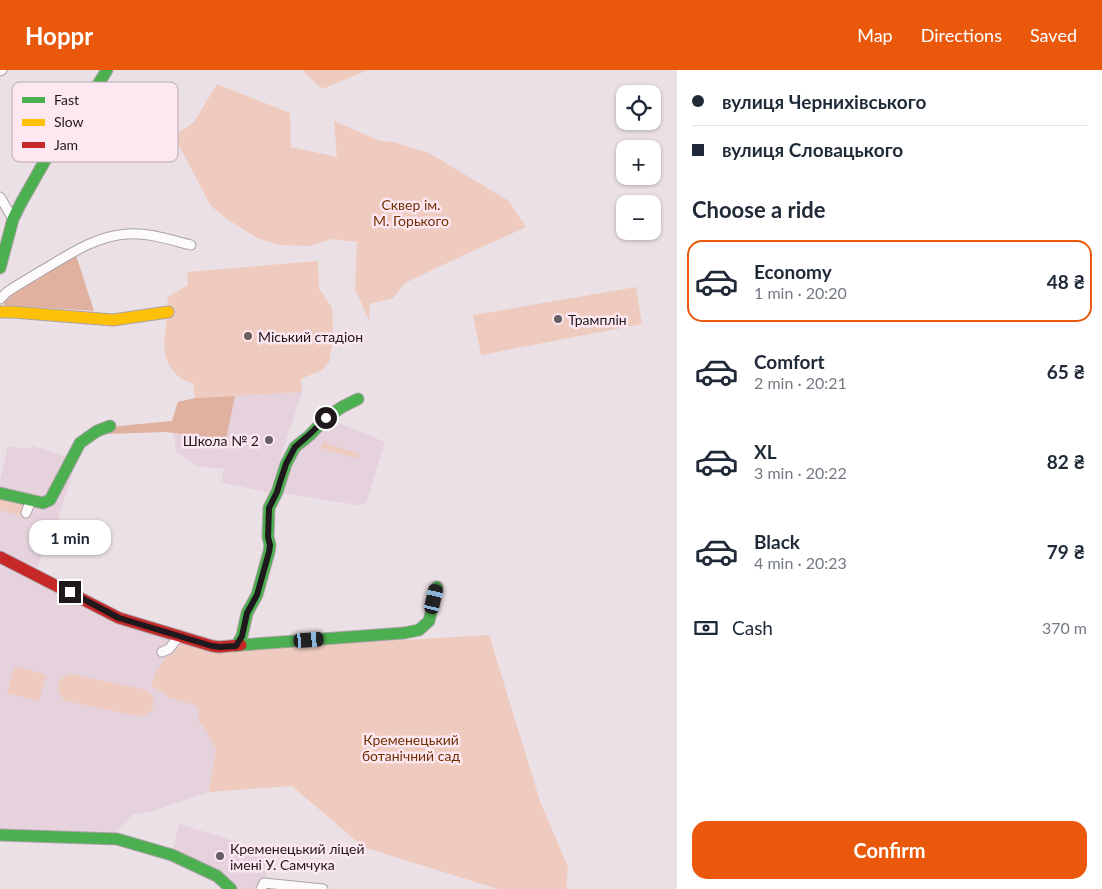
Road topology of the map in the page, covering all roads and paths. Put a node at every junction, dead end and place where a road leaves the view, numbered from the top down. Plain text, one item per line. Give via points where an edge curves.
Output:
1 (107, 70) edge
2 (99, 82) edge
3 (44, 162) edge
4 (0, 197) edge
5 (13, 219) junction
6 (191, 245) dead end
7 (0, 268) edge
8 (0, 299) edge
9 (0, 312) edge
10 (168, 312) dead end
11 (358, 399) dead end
12 (110, 426) dead end
13 (0, 493) edge
14 (31, 500) junction
15 (26, 513) dead end
16 (0, 557) edge
17 (437, 587) dead end
18 (179, 636) junction
19 (236, 646) junction
20 (162, 652) dead end
21 (0, 835) edge
22 (231, 889) edge
23 (261, 889) edge
24 (322, 889) edge

1 - 2 street
3 - 5 street
4 - 5 street
5 - 7 street
6 - 8 street via 147,235 107,237 67,255
9 - 10 street via 113,320
11 - 19 street via 326,418 295,447 286,464 269,508 269,552 257,595
12 - 14 street via 80,443 50,500 43,503
13 - 14 street
14 - 15 street
16 - 18 street via 119,618
17 - 19 street via 429,621 419,630
18 - 19 street via 212,646
18 - 20 street via 169,649
21 - 22 street via 117,839 172,854 216,876
23 - 24 street via 264,884

